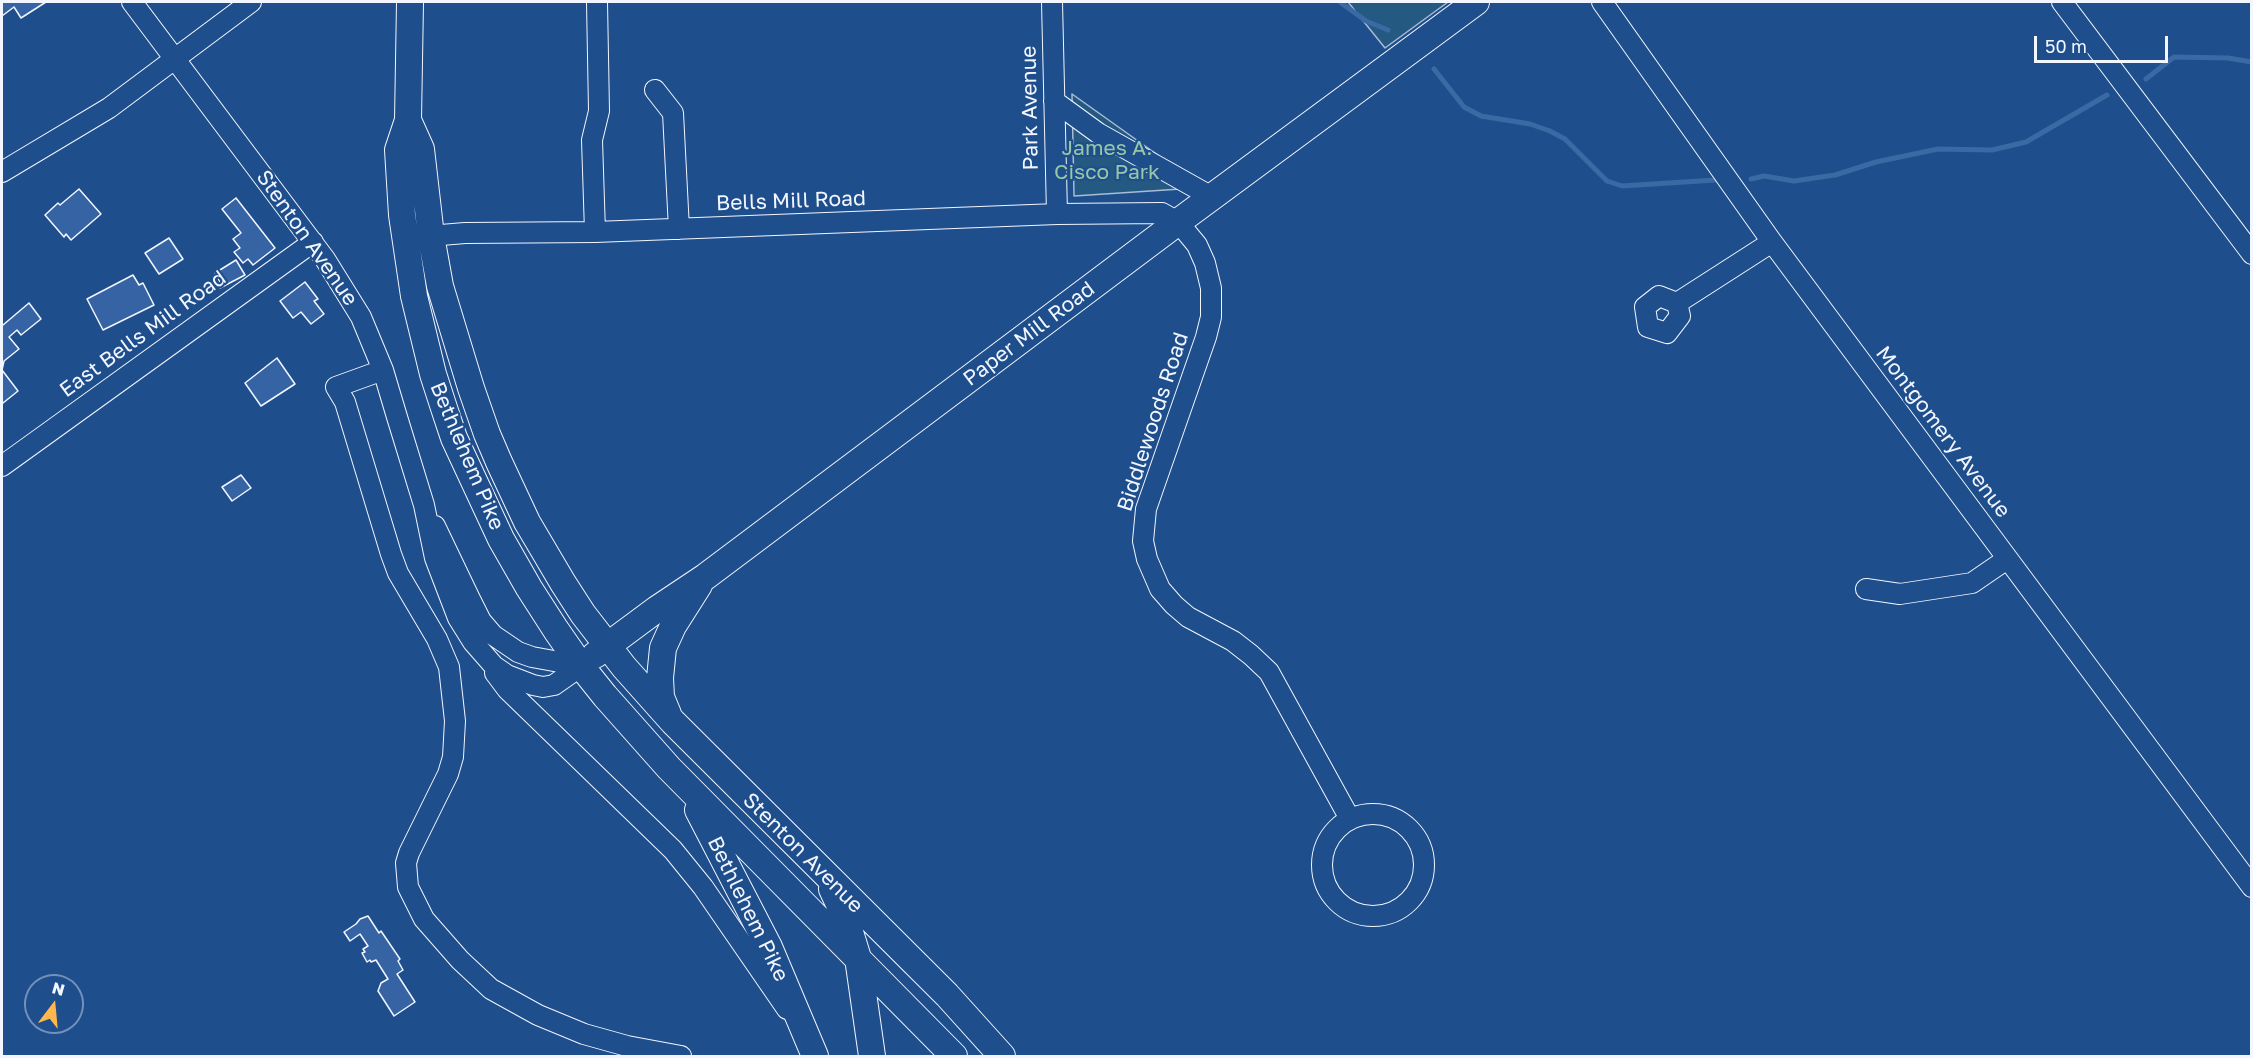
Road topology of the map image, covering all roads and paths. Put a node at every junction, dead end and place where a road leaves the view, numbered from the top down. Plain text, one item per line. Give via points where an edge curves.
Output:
1 (132, 2) edge
2 (251, 2) edge
3 (410, 2) edge
4 (597, 2) edge
5 (1052, 2) edge
6 (1476, 2) edge
7 (1602, 2) edge
8 (2062, 2) edge
9 (176, 59) junction
10 (655, 90) dead end
11 (1054, 101) junction
12 (408, 120) junction
13 (2, 172) edge
14 (1212, 197) junction
15 (1057, 214) junction
16 (1178, 222) junction
17 (679, 229) junction
18 (595, 232) junction
19 (431, 236) junction
20 (404, 238) junction
21 (313, 242) junction
22 (1772, 242) junction
23 (2252, 254) edge
24 (1677, 303) dead end
25 (382, 370) junction
26 (2, 466) edge
27 (424, 505) junction
28 (2007, 559) junction
29 (705, 577) junction
30 (1866, 589) dead end
31 (607, 645) junction
32 (482, 653) junction
33 (581, 666) junction
34 (673, 722) junction
35 (669, 768) junction
36 (1350, 819) junction
37 (825, 875) junction
38 (2252, 887) edge
39 (858, 958) junction
40 (812, 1049) edge
41 (681, 1056) edge
42 (872, 1056) edge
43 (954, 1056) edge
44 (1002, 1056) edge

1 - 9 street, Stenton Avenue
2 - 9 street
3 - 12 main road, Bethlehem Pike
4 - 18 street via 599,111 592,140
5 - 11 street, Park Avenue
6 - 14 main road, Paper Mill Road
7 - 22 street, Montgomery Avenue
8 - 23 street
9 - 13 street via 110,108
9 - 21 street, Stenton Avenue
10 - 17 street via 673,113
11 - 14 street via 1098,132
11 - 15 street, Park Avenue
12 - 19 main road, Bethlehem Pike via 421,149
12 - 20 main road, Bethlehem Pike via 398,150
14 - 16 main road, Paper Mill Road
15 - 16 street, Bells Mill Road via 1162,213
15 - 17 street, Bells Mill Road
16 - 29 main road, Paper Mill Road
16 - 36 street, Biddlewoods Road via 1197,245 1205,263 1211,288 1211,317 1146,509 1143,541 1147,559 1160,589 1174,605 1233,641 1269,672
17 - 18 street, Bells Mill Road
18 - 19 street, Bells Mill Road
19 - 20 street, Bells Mill Road
19 - 31 main road, Bethlehem Pike via 440,286 487,434 544,552
20 - 33 main road, Bethlehem Pike via 421,331 454,438 501,539
21 - 25 street, Stenton Avenue via 353,301
21 - 26 street, East Bells Mill Road
22 - 24 street
22 - 28 street, Montgomery Avenue
25 - 27 street, Stenton Avenue
25 - 41 street via 336,387 345,402 390,554 449,667 455,721 448,774 408,853 408,887 424,919 491,989 584,1034
27 - 32 street, Stenton Avenue via 442,580 458,618
27 - 33 street, Stenton Avenue via 481,621 493,635 525,655
28 - 30 street via 1972,583 1900,594
28 - 38 street, Montgomery Avenue
29 - 31 main road, Paper Mill Road
29 - 34 main road via 673,626 662,655 661,697
31 - 33 main road, Paper Mill Road
31 - 34 main road, Stenton Avenue
32 - 33 street, Stenton Avenue via 507,675 543,687 554,685
32 - 40 street via 507,688 673,850 708,894
33 - 35 main road, Stenton Avenue
34 - 37 main road, Stenton Avenue
35 - 39 main road, Stenton Avenue
35 - 40 main road, Bethlehem Pike via 695,805 740,887
36 - 36 street via 1335,830 1326,845 1322,862 1324,880 1336,901 1350,911 1368,916 1399,910 1422,883 1423,850 1401,822 1384,815
37 - 39 main road via 846,919
37 - 44 main road, Stenton Avenue via 947,995
39 - 42 main road
39 - 43 main road, Stenton Avenue

